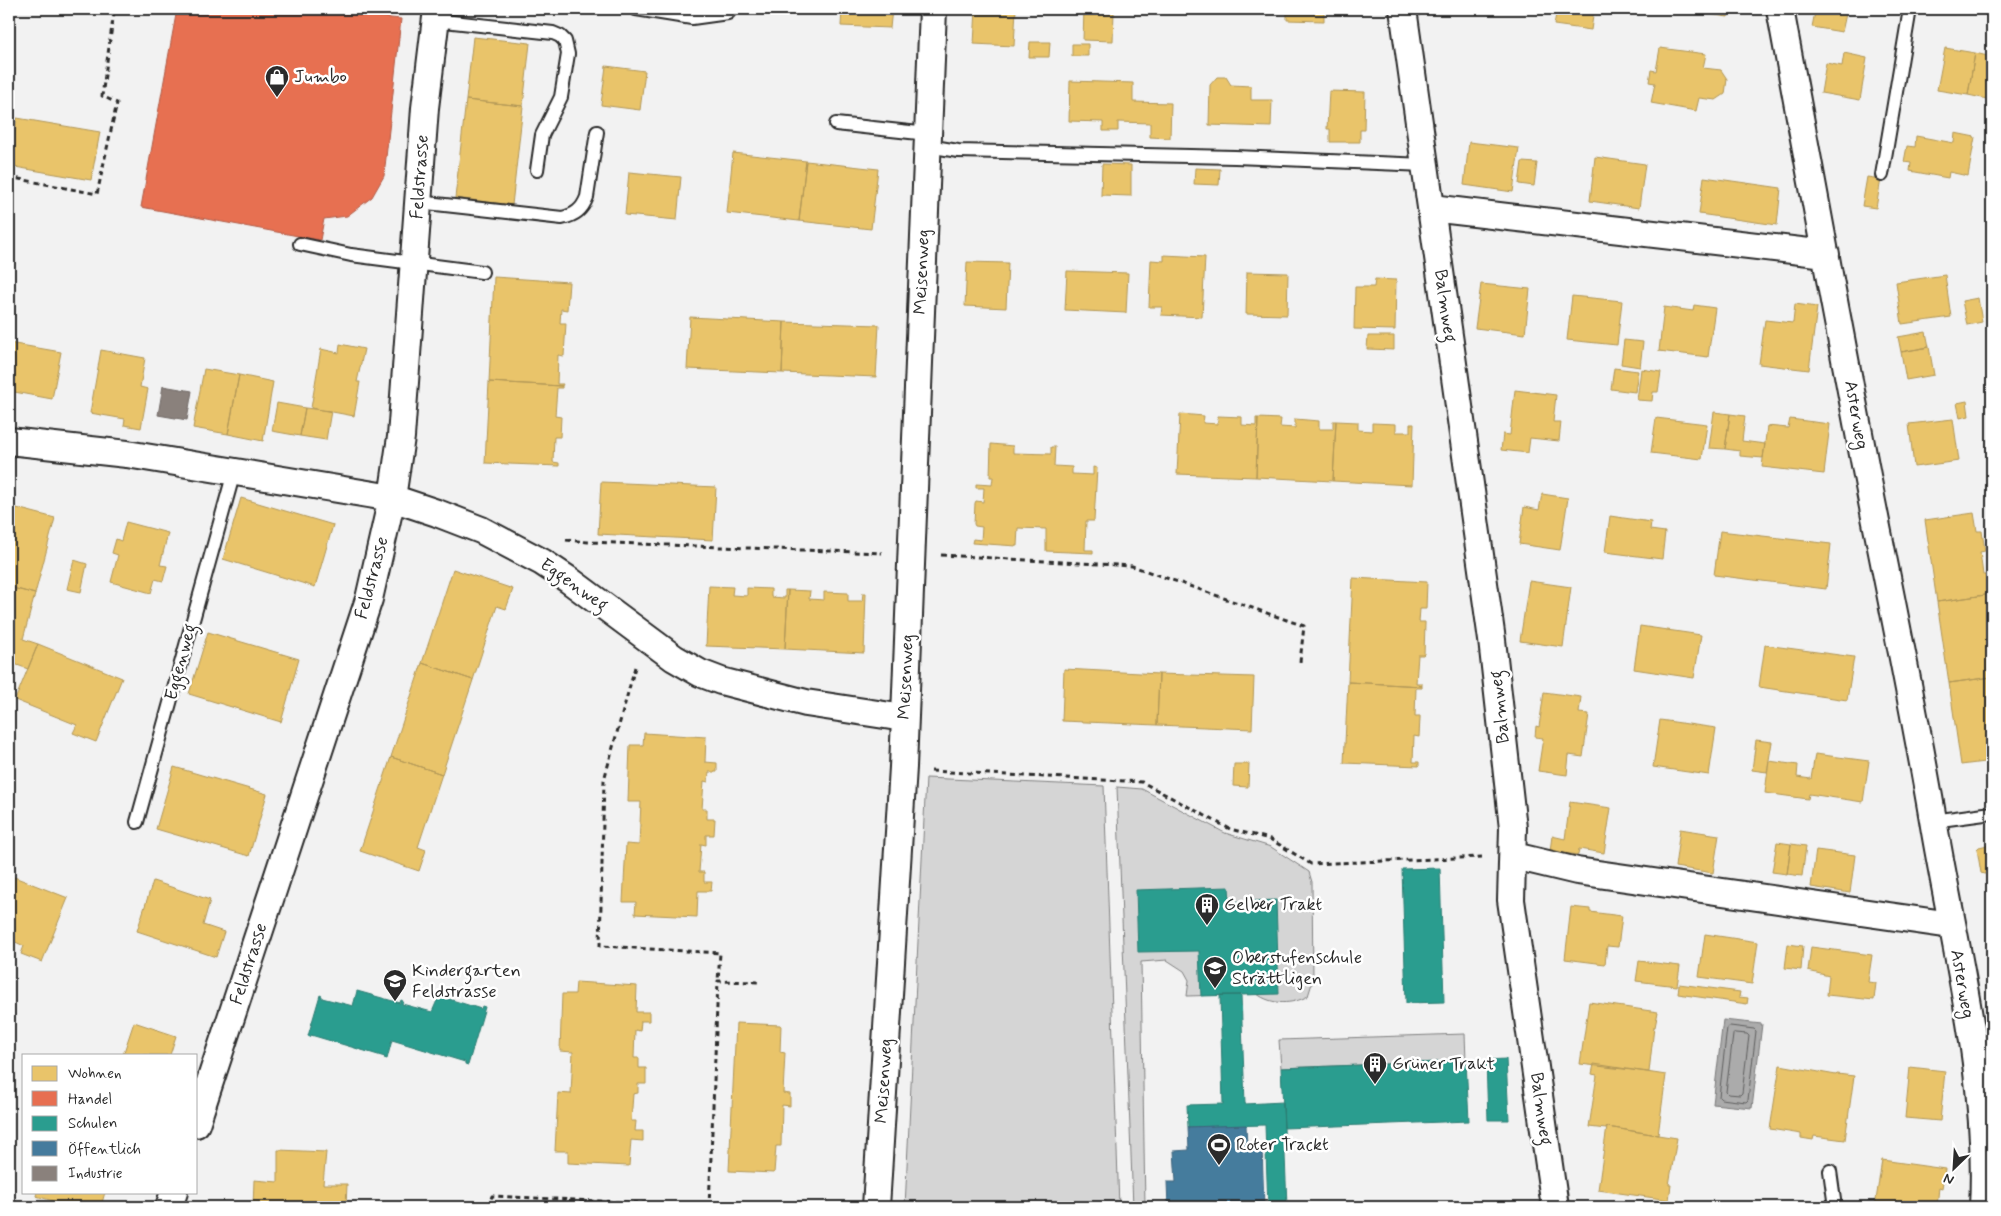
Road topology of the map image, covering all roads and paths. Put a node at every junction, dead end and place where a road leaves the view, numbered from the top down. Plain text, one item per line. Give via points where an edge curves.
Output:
1 (92, 9) edge
2 (636, 9) edge
3 (732, 9) edge
4 (933, 9) edge
5 (1403, 9) edge
6 (1780, 9) edge
7 (1910, 9) edge
8 (436, 14) edge
9 (836, 124) dead end
10 (597, 132) dead end
11 (928, 140) junction
12 (1425, 166) junction
13 (537, 170) dead end
14 (1882, 174) dead end
15 (9, 177) edge
16 (418, 202) junction
17 (1432, 208) junction
18 (300, 244) dead end
19 (1826, 254) junction
20 (413, 263) junction
21 (482, 272) dead end
22 (9, 442) edge
23 (234, 472) junction
24 (392, 498) junction
25 (644, 636) junction
26 (904, 718) junction
27 (926, 770) dead end
28 (1992, 813) edge
29 (1933, 821) junction
30 (137, 822) dead end
31 (1514, 856) junction
32 (1951, 925) junction
33 (718, 981) junction
34 (758, 982) dead end
35 (198, 1118) edge
36 (1830, 1171) dead end
37 (173, 1194) edge
38 (169, 1207) edge
39 (488, 1207) edge
40 (709, 1207) edge
41 (722, 1207) edge
42 (876, 1207) edge
43 (1555, 1207) edge
44 (1835, 1207) edge
45 (1983, 1207) edge

1 - 15 path via 114,12 102,96 117,103 97,194
2 - 3 lane via 692,18 728,13
4 - 11 street, Meisenweg
5 - 12 street, Balmweg
6 - 19 street, Asterweg
7 - 14 lane
8 - 13 lane via 554,34 565,41 568,54 561,97 542,135
8 - 16 street, Feldstrasse
9 - 11 lane
10 - 16 lane via 587,197 584,205 572,216 562,218
11 - 12 lane via 958,151 1235,157
11 - 26 street, Meisenweg
12 - 17 street, Balmweg
16 - 20 street, Feldstrasse
17 - 19 street
17 - 31 street, Balmweg via 1492,640
18 - 20 lane
19 - 29 street, Asterweg
20 - 21 lane
20 - 24 street, Feldstrasse via 400,437
22 - 23 street, Eggenweg via 127,454
23 - 24 street, Eggenweg
23 - 30 lane, Eggenweg
24 - 25 street, Eggenweg via 454,520 512,546 569,580
24 - 35 street, Feldstrasse via 369,598
25 - 26 street, Eggenweg via 674,658 721,681 806,703
25 - 33 path via 604,780 600,946 720,952
26 - 42 street, Meisenweg
27 - 31 path via 1142,782 1230,829 1270,839 1311,864
28 - 29 lane
29 - 32 street, Asterweg
31 - 32 street via 1577,871
31 - 43 street, Balmweg via 1511,900
32 - 45 street, Asterweg via 1981,1099
33 - 34 path
33 - 40 path
36 - 44 lane
37 - 38 street
39 - 40 path via 492,1196
40 - 41 path

